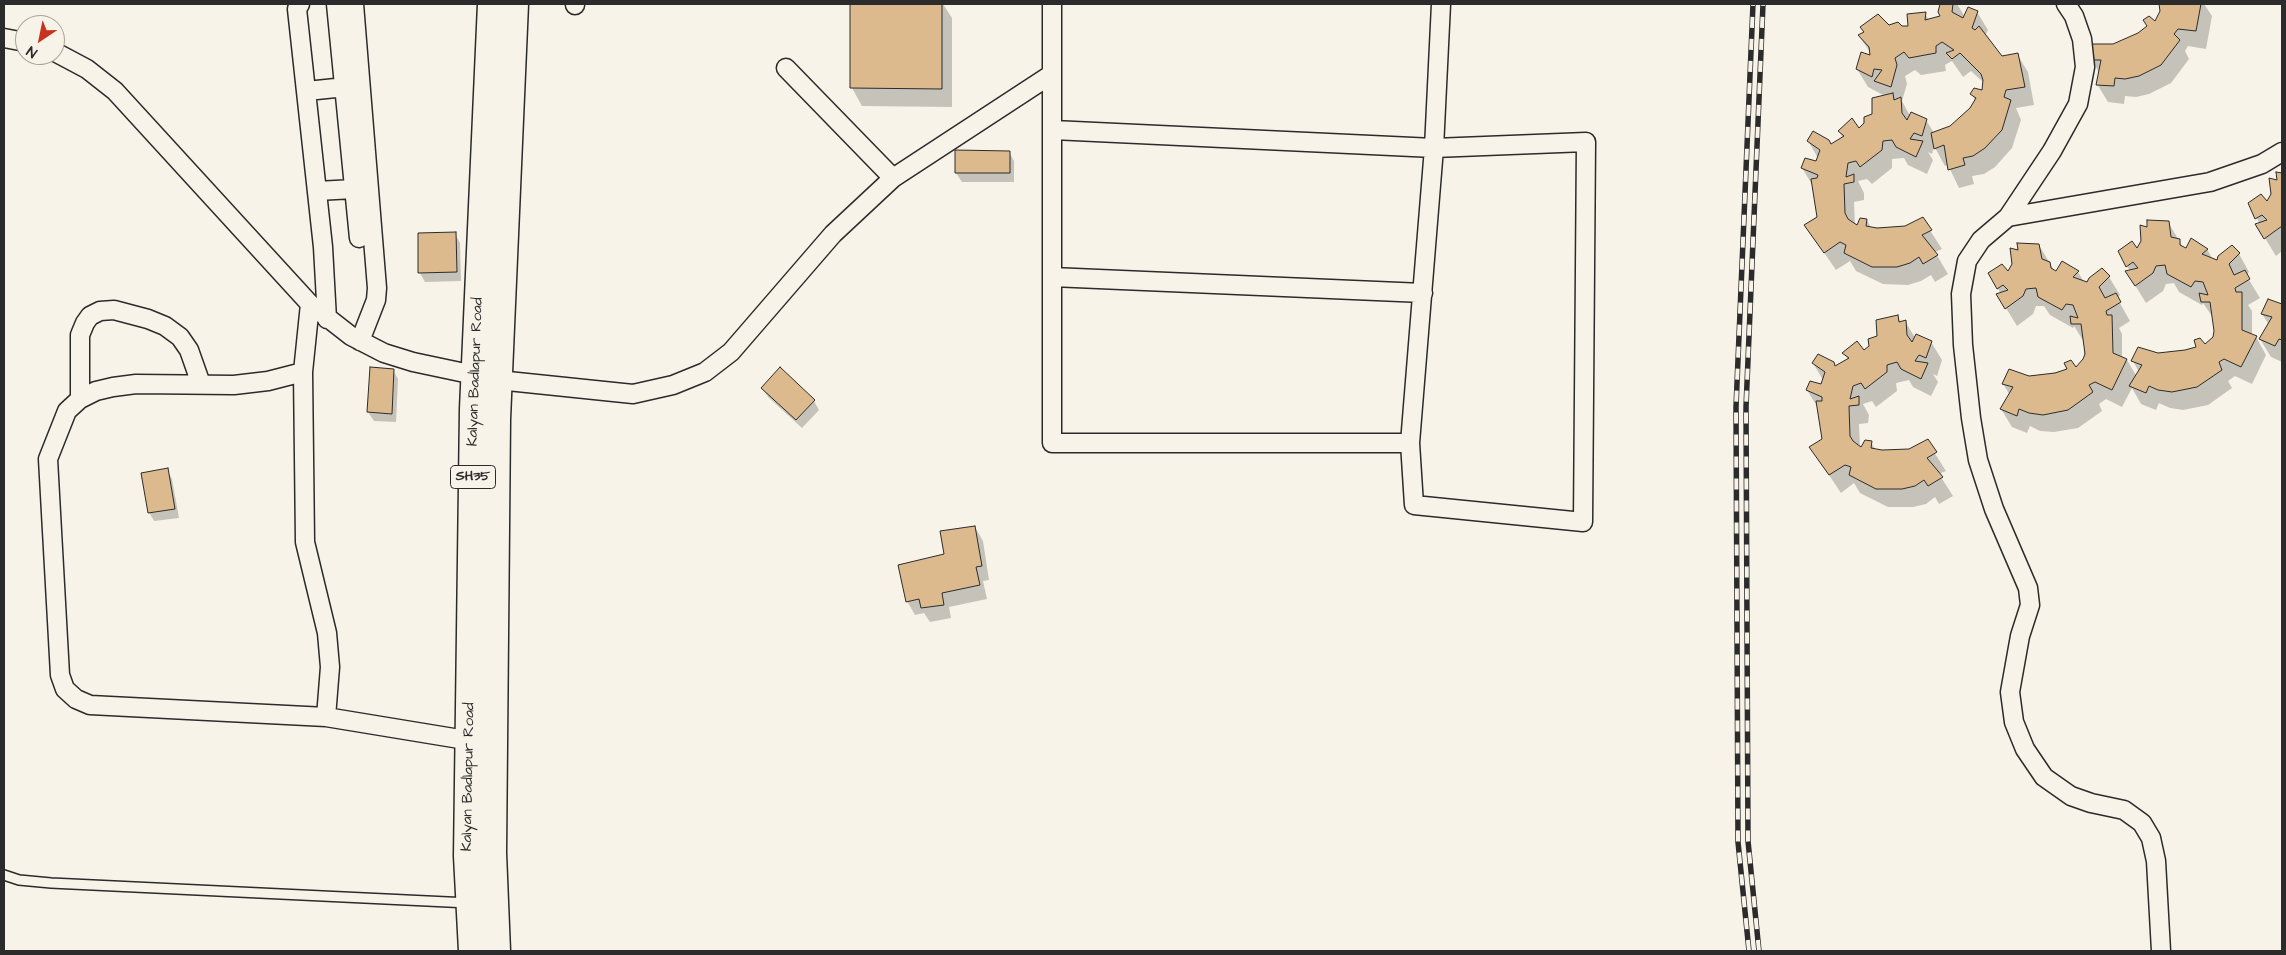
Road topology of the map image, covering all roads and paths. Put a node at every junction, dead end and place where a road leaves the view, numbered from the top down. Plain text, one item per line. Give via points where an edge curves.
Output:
1 (300, 4) edge
2 (336, 4) edge
3 (354, 4) edge
4 (492, 4) edge
5 (514, 4) edge
6 (1052, 4) edge
7 (1441, 4) edge
8 (2066, 4) edge
9 (65, 57) edge
10 (786, 68) dead end
11 (1052, 74) junction
12 (345, 87) junction
13 (306, 91) junction
14 (1053, 130) junction
15 (1434, 148) junction
16 (2282, 152) edge
17 (893, 178) junction
18 (354, 189) junction
19 (317, 192) junction
20 (2008, 217) junction
21 (359, 238) dead end
22 (1052, 277) junction
23 (1423, 293) junction
24 (310, 304) junction
25 (327, 320) junction
26 (360, 340) junction
27 (303, 372) junction
28 (486, 377) junction
29 (201, 384) junction
30 (80, 398) junction
31 (1410, 444) junction
32 (326, 717) junction
33 (481, 742) junction
34 (4, 875) edge
35 (481, 904) junction
36 (473, 951) edge
37 (496, 951) edge
38 (2161, 951) edge

1 - 13 street
2 - 12 street
3 - 26 street via 377,288 376,300
4 - 28 main road, Kalyan Badlapur Road / SH35
5 - 28 main road, Kalyan Badlapur Road / SH35
6 - 11 street
7 - 15 street
8 - 20 street via 2082,39 2085,67 2078,104 2052,151
9 - 24 street via 87,68 115,91
10 - 17 street
11 - 14 street
11 - 17 street
12 - 13 street
12 - 18 street
13 - 19 street
14 - 15 street
14 - 22 street
15 - 23 street
15 - 31 street via 1586,142 1583,522 1414,506
16 - 20 street via 2262,164 2210,182
17 - 28 street via 833,234 731,352 705,372 673,385 633,394
18 - 19 street
18 - 21 street
19 - 25 street
20 - 38 street via 1981,240 1968,261 1961,294 1963,345 1978,460 1994,509 2028,588 2030,605 2020,636 2010,692 2014,722 2025,749 2044,776 2071,796 2124,810 2142,823 2151,838 2156,861
22 - 23 street
22 - 31 street via 1052,443
23 - 31 street
24 - 25 street
24 - 27 street
25 - 26 street
26 - 28 street via 384,353 413,362
27 - 29 street via 249,384
27 - 32 street via 306,542 327,633 330,667
28 - 33 main road, Kalyan Badlapur Road / SH35 via 496,419
29 - 30 street via 136,384 96,391
29 - 30 street via 189,350 180,337 165,326 114,310 100,311 90,316 80,335
30 - 32 street via 67,411 48,460 60,674 65,689 90,705
32 - 33 street
33 - 35 main road, Kalyan Badlapur Road / SH35
34 - 35 lane via 51,883
35 - 36 main road, Kalyan Badlapur Road / SH35
35 - 37 main road, Kalyan Badlapur Road / SH35

